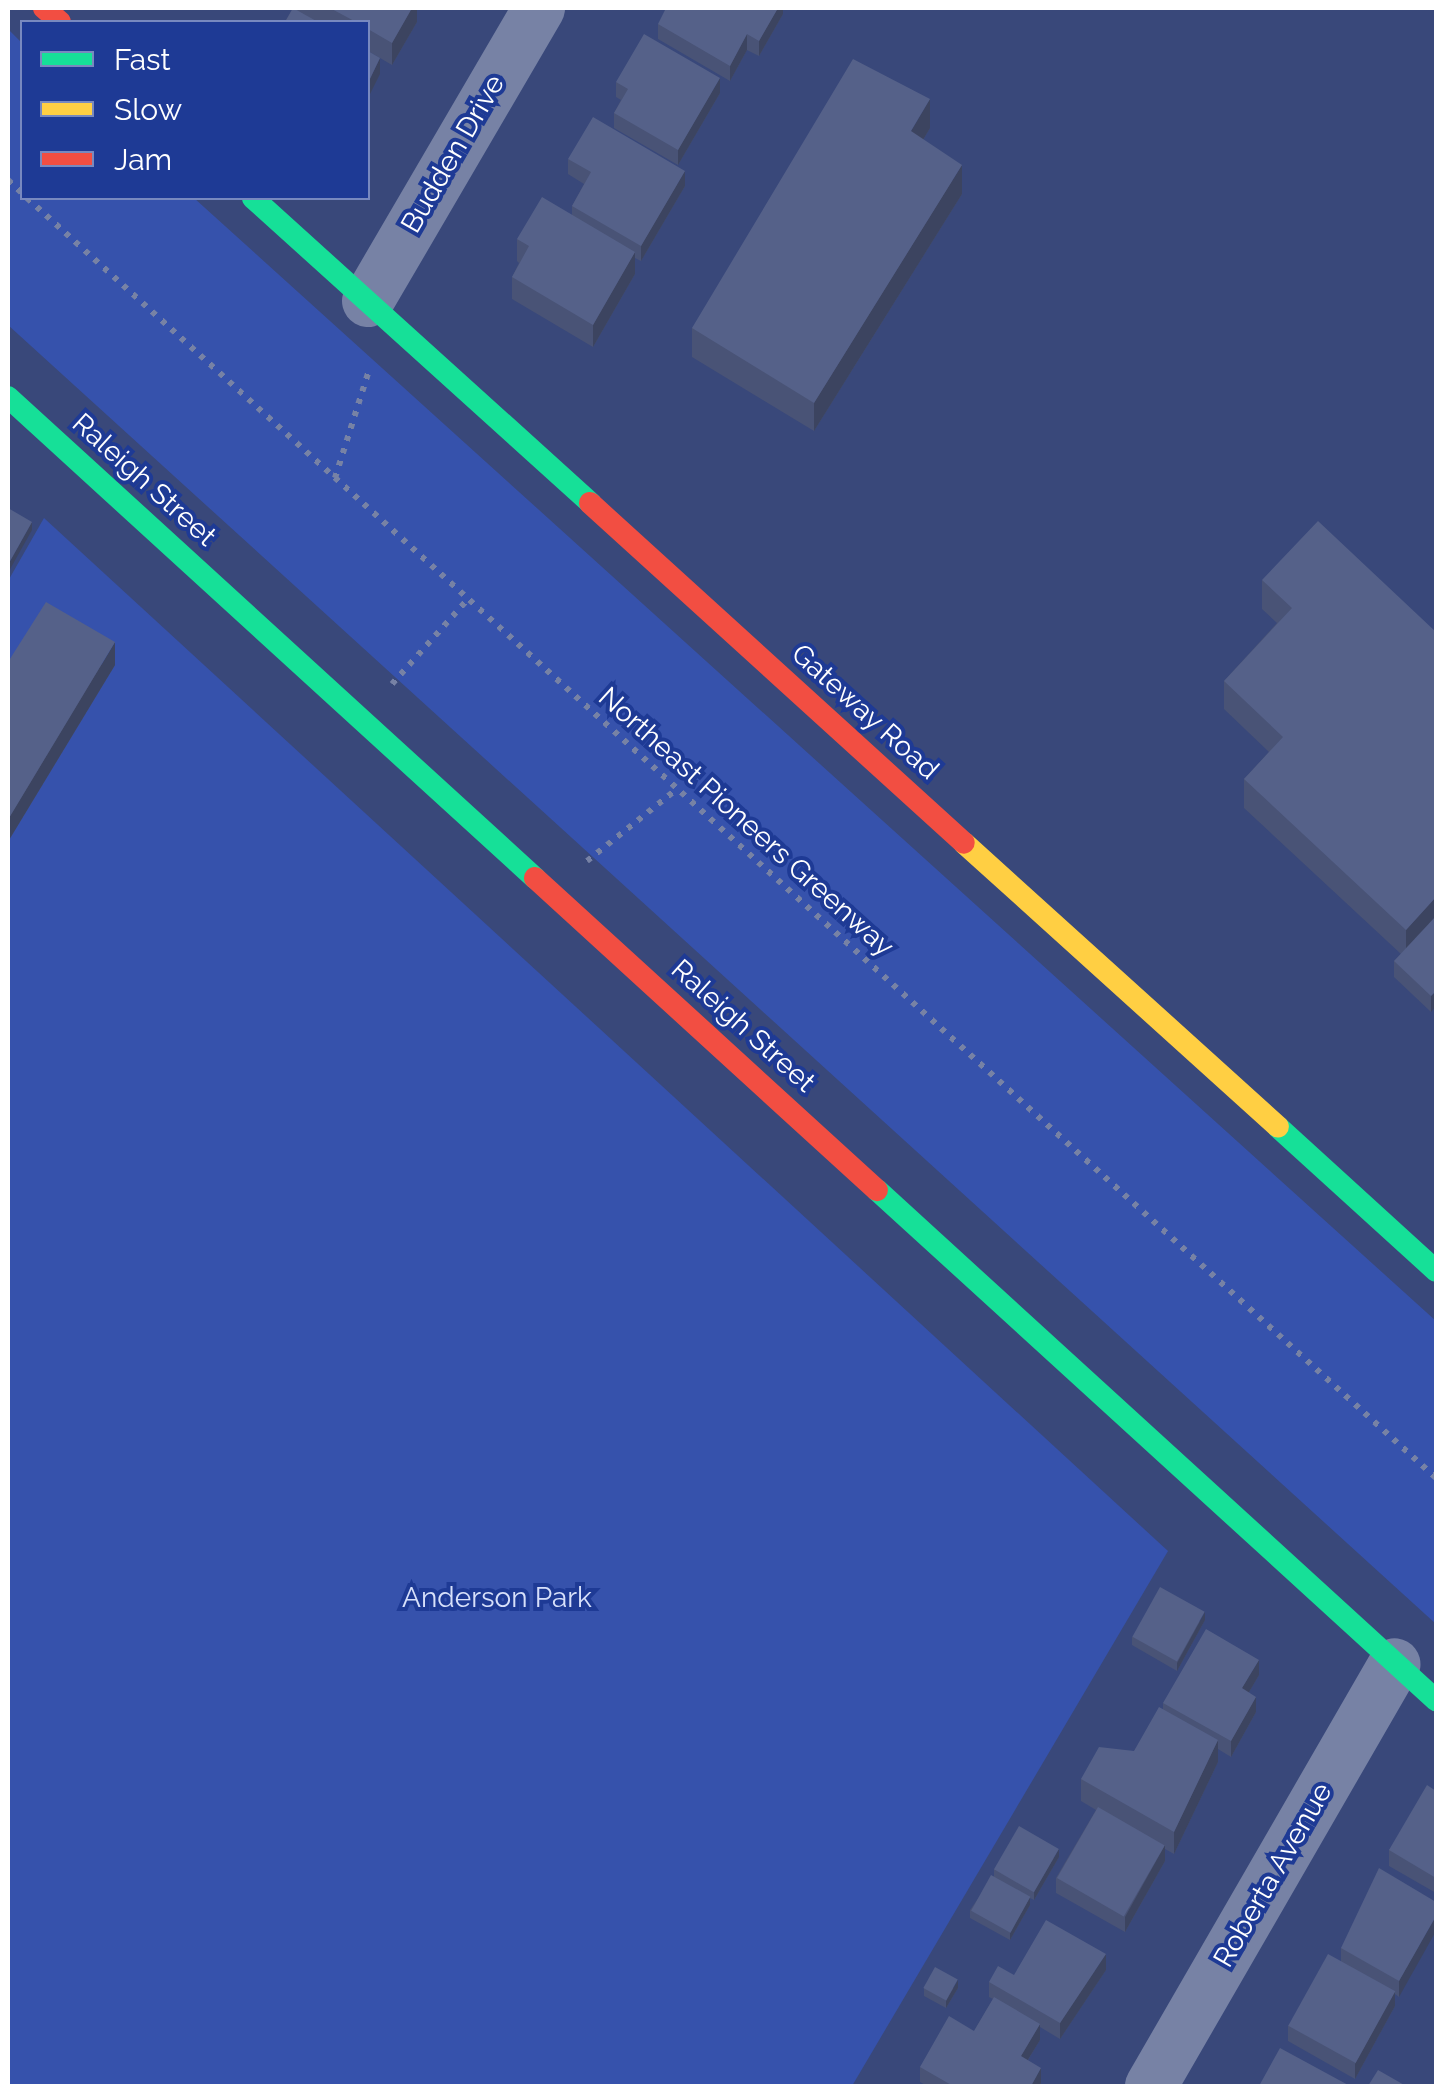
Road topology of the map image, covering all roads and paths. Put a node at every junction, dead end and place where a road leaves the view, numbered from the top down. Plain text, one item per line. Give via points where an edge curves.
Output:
1 (540, 8) edge
2 (30, 200) edge
3 (255, 200) edge
4 (377, 310) junction
5 (8, 398) edge
6 (335, 478) junction
7 (468, 599) junction
8 (361, 718) junction
9 (678, 790) junction
10 (553, 893) junction
11 (1436, 1271) edge
12 (1436, 1478) edge
13 (1396, 1664) junction
14 (1436, 1700) edge
15 (1151, 2086) edge

1 - 4 street, Budden Drive
2 - 6 path, Northeast Pioneers Greenway
3 - 4 street, Gateway Road
4 - 6 path
4 - 11 street, Gateway Road
5 - 8 street, Raleigh Street
6 - 7 path, Northeast Pioneers Greenway
7 - 8 path
7 - 9 path, Northeast Pioneers Greenway
8 - 10 street, Raleigh Street
9 - 10 path
9 - 12 path, Northeast Pioneers Greenway
10 - 13 street, Raleigh Street
13 - 14 street, Raleigh Street
13 - 15 street, Roberta Avenue

